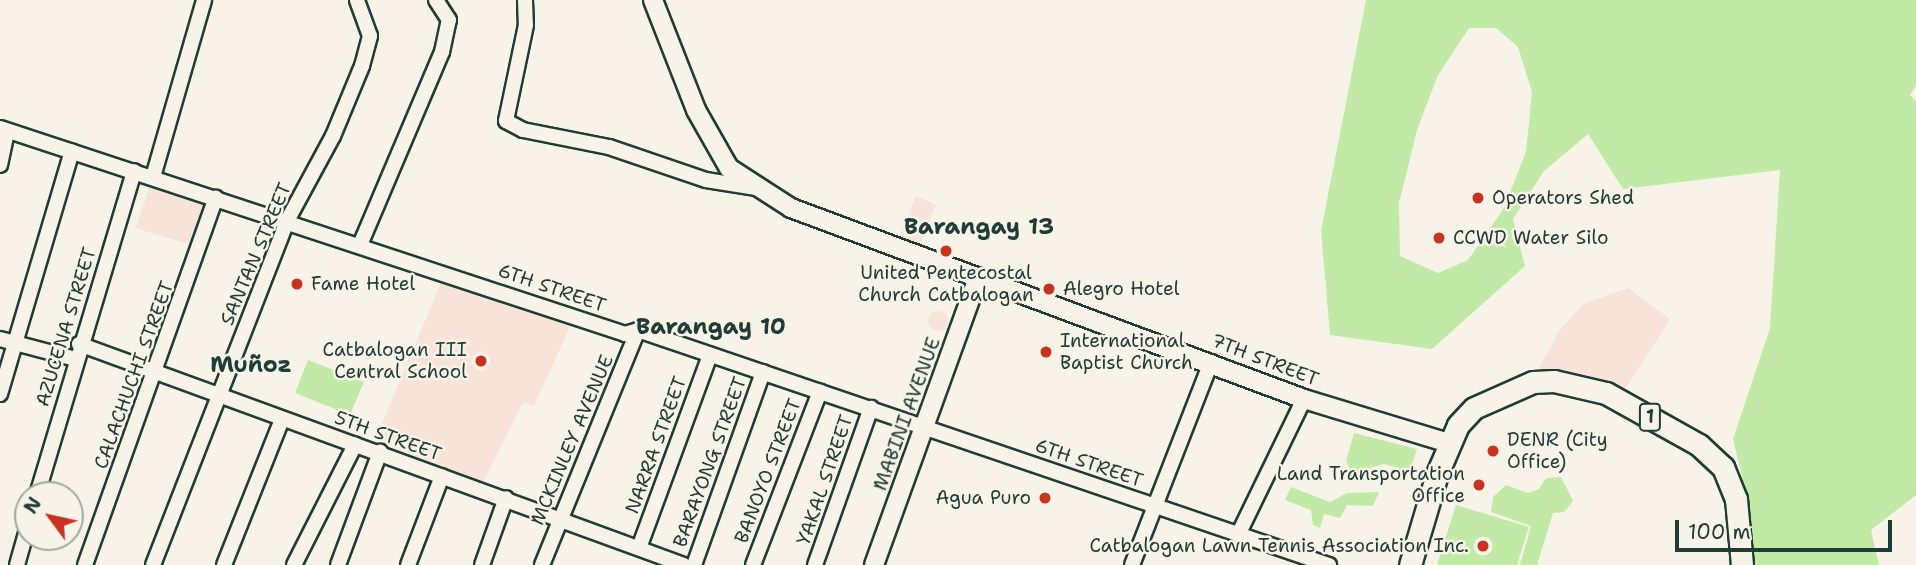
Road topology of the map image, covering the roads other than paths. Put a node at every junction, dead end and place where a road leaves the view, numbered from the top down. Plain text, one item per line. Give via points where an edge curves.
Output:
1 (204, 0) edge
2 (357, 0) edge
3 (436, 0) edge
4 (525, 0) edge
5 (653, 0) edge
6 (4, 129) edge
7 (72, 151) junction
8 (0, 165) edge
9 (134, 171) junction
10 (153, 177) junction
11 (756, 188) junction
12 (216, 198) junction
13 (287, 221) junction
14 (360, 245) junction
15 (978, 277) junction
16 (638, 330) junction
17 (7, 340) edge
18 (77, 351) junction
19 (710, 355) junction
20 (1211, 362) junction
21 (763, 372) junction
22 (157, 373) junction
23 (820, 391) junction
24 (0, 394) edge
25 (216, 394) junction
26 (1304, 399) junction
27 (871, 408) junction
28 (282, 419) junction
29 (925, 428) junction
30 (1449, 443) junction
31 (355, 445) junction
32 (380, 452) junction
33 (442, 477) junction
34 (41, 481) edge
35 (506, 499) junction
36 (1153, 506) junction
37 (560, 519) junction
38 (1238, 535) junction
39 (639, 548) junction
40 (85, 565) edge
41 (153, 565) edge
42 (224, 565) edge
43 (294, 565) edge
44 (338, 565) edge
45 (408, 565) edge
46 (482, 565) edge
47 (542, 565) edge
48 (684, 565) edge
49 (694, 565) edge
50 (752, 565) edge
51 (815, 565) edge
52 (874, 565) edge
53 (1132, 565) edge
54 (1329, 565) edge
55 (1410, 565) edge
56 (1742, 565) edge

1 - 10 street
2 - 13 street, SANTAN STREET via 369,36 362,66 333,136
3 - 14 street via 449,20 442,52
4 - 11 street via 526,25 506,121 523,130 609,147 706,180
5 - 11 street, 7TH STREET via 696,110 729,168
6 - 7 street, 6TH STREET
6 - 8 street
7 - 9 street, 6TH STREET
7 - 17 street
9 - 10 street, 6TH STREET
9 - 18 street, AZUCENA STREET
10 - 12 street, 6TH STREET
11 - 15 street, 7TH STREET via 791,208
12 - 13 street, 6TH STREET
12 - 22 street, CALACHUCHI STREET
13 - 14 street, 6TH STREET
13 - 25 street, SANTAN STREET
14 - 16 street, 6TH STREET via 625,334
15 - 20 street, 7TH STREET
15 - 29 street, MABINI AVENUE
16 - 19 street, 6TH STREET
16 - 37 street, MCKINLEY AVENUE
17 - 18 street, 5TH STREET
17 - 24 street
18 - 22 street, 5TH STREET
18 - 34 street, AZUCENA STREET
19 - 21 street, 6TH STREET
19 - 39 street, NARRA STREET
20 - 26 street, 7TH STREET
20 - 36 street
21 - 23 street, 6TH STREET
21 - 49 street, BARAYONG STREET
22 - 25 street, 5TH STREET
22 - 40 street, CALACHUCHI STREET
23 - 27 street, 6TH STREET
23 - 50 street, BANOYO STREET
25 - 28 street, 5TH STREET
25 - 41 street, SANTAN STREET
26 - 30 street, 7TH STREET
26 - 38 street
27 - 29 street, 6TH STREET
27 - 51 street, YAKAL STREET
28 - 31 street, 5TH STREET
28 - 42 street
29 - 36 street, 6TH STREET
29 - 52 street, MABINI AVENUE
30 - 55 main road, 1
30 - 56 main road, 1 via 1474,408 1533,382 1554,381 1606,393 1699,445 1723,467 1736,499
31 - 32 street, 5TH STREET
31 - 43 street
32 - 33 street, 5TH STREET
32 - 44 street
33 - 35 street, 5TH STREET
33 - 45 street
35 - 37 street, 5TH STREET
35 - 46 street
36 - 38 street, 6TH STREET
36 - 53 street
37 - 39 street, 5TH STREET
37 - 47 street, MCKINLEY AVENUE
38 - 54 street, 6TH STREET
39 - 48 street, 5TH STREET

